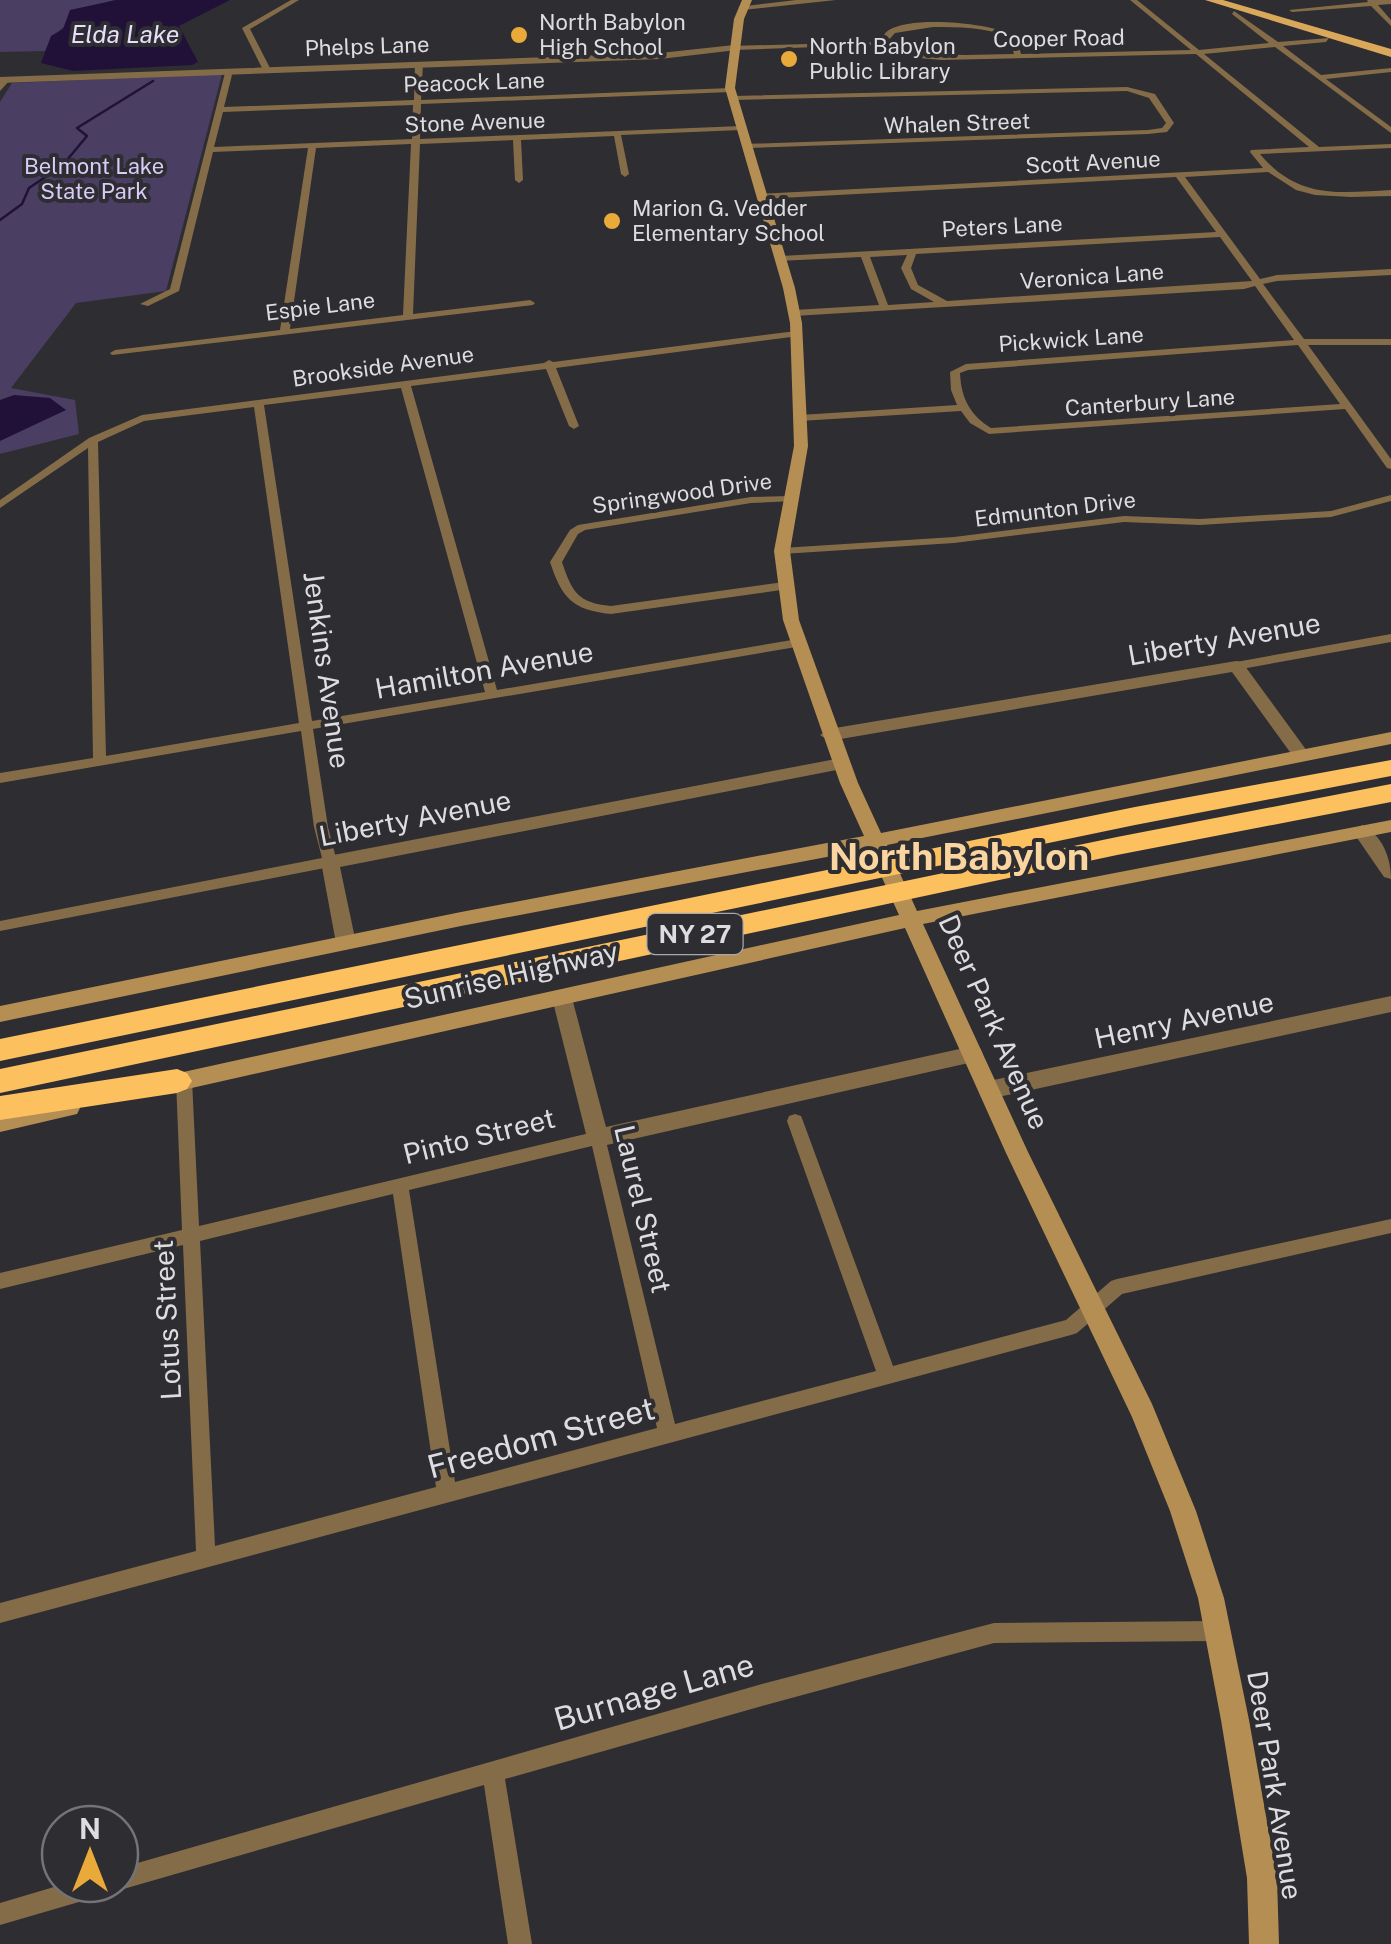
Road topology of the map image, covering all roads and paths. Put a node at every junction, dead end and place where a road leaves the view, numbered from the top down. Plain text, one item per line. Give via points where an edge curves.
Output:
1 (296, 0) edge
2 (831, 0) edge
3 (1133, 0) edge
4 (1211, 0) edge
5 (1371, 1) edge
6 (1391, 2) edge
7 (745, 3) edge
8 (1234, 6) edge
9 (1292, 10) dead end
10 (1391, 24) edge
11 (1096, 40) dead end
12 (1326, 40) dead end
13 (882, 44) junction
14 (1278, 45) junction
15 (1391, 46) edge
16 (734, 48) junction
17 (1197, 52) junction
18 (1106, 54) junction
19 (1391, 54) edge
20 (1018, 56) junction
21 (419, 64) junction
22 (267, 70) junction
23 (1391, 70) edge
24 (229, 71) junction
25 (1321, 77) junction
26 (2, 83) edge
27 (732, 94) junction
28 (417, 102) junction
29 (220, 110) junction
30 (741, 128) junction
31 (1167, 128) joint
32 (1391, 130) edge
33 (618, 134) junction
34 (516, 138) junction
35 (415, 142) junction
36 (312, 146) junction
37 (747, 146) junction
38 (1391, 146) edge
39 (210, 150) junction
40 (1318, 150) junction
41 (1267, 170) junction
42 (625, 174) dead end
43 (1179, 174) junction
44 (519, 180) dead end
45 (1391, 193) edge
46 (762, 196) junction
47 (1224, 234) junction
48 (912, 252) junction
49 (864, 254) junction
50 (781, 259) junction
51 (1391, 272) edge
52 (1260, 282) junction
53 (530, 303) dead end
54 (146, 304) dead end
55 (948, 305) junction
56 (885, 309) junction
57 (794, 313) junction
58 (408, 316) junction
59 (285, 331) junction
60 (796, 334) junction
61 (1304, 342) junction
62 (1391, 342) edge
63 (115, 353) dead end
64 (549, 364) junction
65 (405, 384) junction
66 (259, 403) junction
67 (1349, 406) junction
68 (963, 408) junction
69 (800, 418) junction
70 (574, 426) dead end
71 (93, 440) junction
72 (1391, 466) edge
73 (790, 498) junction
74 (1391, 498) edge
75 (0, 505) edge
76 (782, 552) junction
77 (784, 586) junction
78 (1391, 638) edge
79 (798, 643) junction
80 (1236, 666) junction
81 (492, 694) junction
82 (309, 725) junction
83 (829, 734) junction
84 (1391, 738) edge
85 (1301, 754) junction
86 (100, 761) junction
87 (841, 764) junction
88 (1391, 768) edge
89 (0, 778) edge
90 (1391, 793) edge
91 (1391, 826) edge
92 (1362, 832) junction
93 (330, 862) junction
94 (1391, 872) edge
95 (0, 926) edge
96 (346, 944) junction
97 (562, 998) junction
98 (1391, 1004) edge
99 (0, 1014) edge
100 (0, 1050) edge
101 (972, 1054) junction
102 (0, 1080) edge
103 (181, 1080) junction
104 (989, 1090) junction
105 (0, 1108) edge
106 (795, 1121) dead end
107 (0, 1122) edge
108 (598, 1138) junction
109 (400, 1186) junction
110 (1391, 1226) edge
111 (190, 1236) junction
112 (0, 1281) edge
113 (1091, 1309) junction
114 (887, 1376) junction
115 (668, 1434) junction
116 (447, 1495) junction
117 (206, 1558) junction
118 (0, 1613) edge
119 (1216, 1631) junction
120 (493, 1772) junction
121 (140, 1873) edge
122 (40, 1902) edge
123 (0, 1914) edge
124 (520, 1944) edge
125 (1264, 1944) edge

1 - 22 street via 246,28
2 - 7 street
3 - 17 street
4 - 19 main road
5 - 6 street
5 - 9 street
5 - 10 street
7 - 16 main road, Deer Park Avenue
8 - 14 street
8 - 15 main road
11 - 18 street
12 - 14 street, Cooper Road
13 - 16 street, Cooper Road
13 - 20 street, Cooper Road via 931,58
13 - 20 street via 898,29 990,28 1012,36
14 - 17 street, Cooper Road
14 - 25 street
16 - 21 street, Phelps Lane
16 - 27 main road, Deer Park Avenue
17 - 18 street, Cooper Road
17 - 40 street
18 - 20 street, Cooper Road
21 - 22 street, Phelps Lane
21 - 28 street
22 - 24 street, Phelps Lane
23 - 25 street
24 - 26 street, Phelps Lane
24 - 29 street
25 - 32 street
27 - 28 street, Peacock Lane
27 - 30 main road, Deer Park Avenue
27 - 31 street, Peacock Lane via 1136,90 1153,98
28 - 29 street, Peacock Lane
28 - 35 street
29 - 39 street
30 - 33 street, Stone Avenue
30 - 37 main road, Deer Park Avenue
31 - 37 street, Whalen Street
33 - 34 street, Stone Avenue
33 - 42 street
34 - 35 street, Stone Avenue
34 - 44 street
35 - 36 street, Stone Avenue
35 - 58 street
36 - 39 street, Stone Avenue
36 - 59 street
37 - 46 main road, Deer Park Avenue
38 - 40 street
39 - 54 street via 174,291
40 - 41 street via 1254,152
41 - 43 street, Scott Avenue
41 - 45 street via 1314,196
43 - 46 street, Scott Avenue
43 - 47 street
46 - 50 main road, Deer Park Avenue
47 - 48 street, Peters Lane
47 - 52 street
48 - 49 street, Peters Lane
48 - 55 street via 906,268 914,287
49 - 50 street, Peters Lane
49 - 56 street
50 - 57 main road, Deer Park Avenue
51 - 52 street, Veronica Lane
52 - 55 street, Veronica Lane
52 - 61 street
53 - 58 street, Espie Lane
55 - 56 street, Veronica Lane
56 - 57 street, Veronica Lane
57 - 60 main road, Deer Park Avenue
58 - 59 street, Espie Lane
59 - 63 street, Espie Lane
60 - 64 street, Brookside Avenue
60 - 69 main road, Deer Park Avenue
61 - 62 street, Pickwick Lane
61 - 67 street
61 - 68 street, Pickwick Lane via 966,367 954,380
64 - 65 street, Brookside Avenue
64 - 70 street
65 - 66 street, Brookside Avenue
65 - 81 street
66 - 71 street, Brookside Avenue via 142,418
66 - 82 street, Jenkins Avenue
67 - 68 street, Canterbury Lane via 1009,432 976,426
67 - 72 street
68 - 69 street
69 - 73 main road, Deer Park Avenue
71 - 75 street, Brookside Avenue
71 - 86 street
73 - 76 main road, Deer Park Avenue
73 - 77 street, Springwood Drive via 582,527 556,562 574,600 589,609
74 - 76 street, Edmunton Drive via 1331,514 1105,520 954,540
76 - 77 main road, Deer Park Avenue
77 - 79 main road, Deer Park Avenue
78 - 80 street, Liberty Avenue
79 - 81 street, Hamilton Avenue
79 - 83 main road, Deer Park Avenue
80 - 83 street, Liberty Avenue
80 - 85 street
81 - 82 street, Hamilton Avenue
82 - 86 street, Hamilton Avenue
82 - 93 street, Jenkins Avenue
83 - 87 main road, Deer Park Avenue
84 - 85 main road
85 - 96 main road
86 - 89 street, Hamilton Avenue
87 - 93 street, Liberty Avenue
87 - 101 main road, Deer Park Avenue
88 - 100 highway, Sunrise Highway / NY 27
90 - 102 highway, Sunrise Highway / NY 27
91 - 92 main road, Sunrise Highway
92 - 94 street
92 - 97 main road, Sunrise Highway via 999,900
93 - 95 street, Liberty Avenue
93 - 96 street, Jenkins Avenue
96 - 99 main road
97 - 103 main road, Sunrise Highway
97 - 108 street, Laurel Street
98 - 104 street, Henry Avenue
101 - 104 main road, Deer Park Avenue
101 - 108 street, Pinto Street
103 - 105 highway
103 - 107 main road, Sunrise Highway
103 - 111 street, Lotus Street
104 - 113 main road, Deer Park Avenue
106 - 114 street
108 - 109 street, Pinto Street
108 - 115 street, Laurel Street
109 - 111 street, Pinto Street
109 - 116 street
110 - 113 street, Freedom Street via 1117,1287
111 - 112 street, Pinto Street
111 - 117 street, Lotus Street
113 - 114 street, Freedom Street via 1071,1326
113 - 119 main road, Deer Park Avenue via 1184,1511
114 - 115 street, Freedom Street
115 - 116 street, Freedom Street
116 - 117 street, Freedom Street
117 - 118 street, Freedom Street
119 - 120 street, Burnage Lane via 994,1633
119 - 125 main road, Deer Park Avenue via 1262,1878
120 - 121 street, Burnage Lane
120 - 124 street
122 - 123 street

